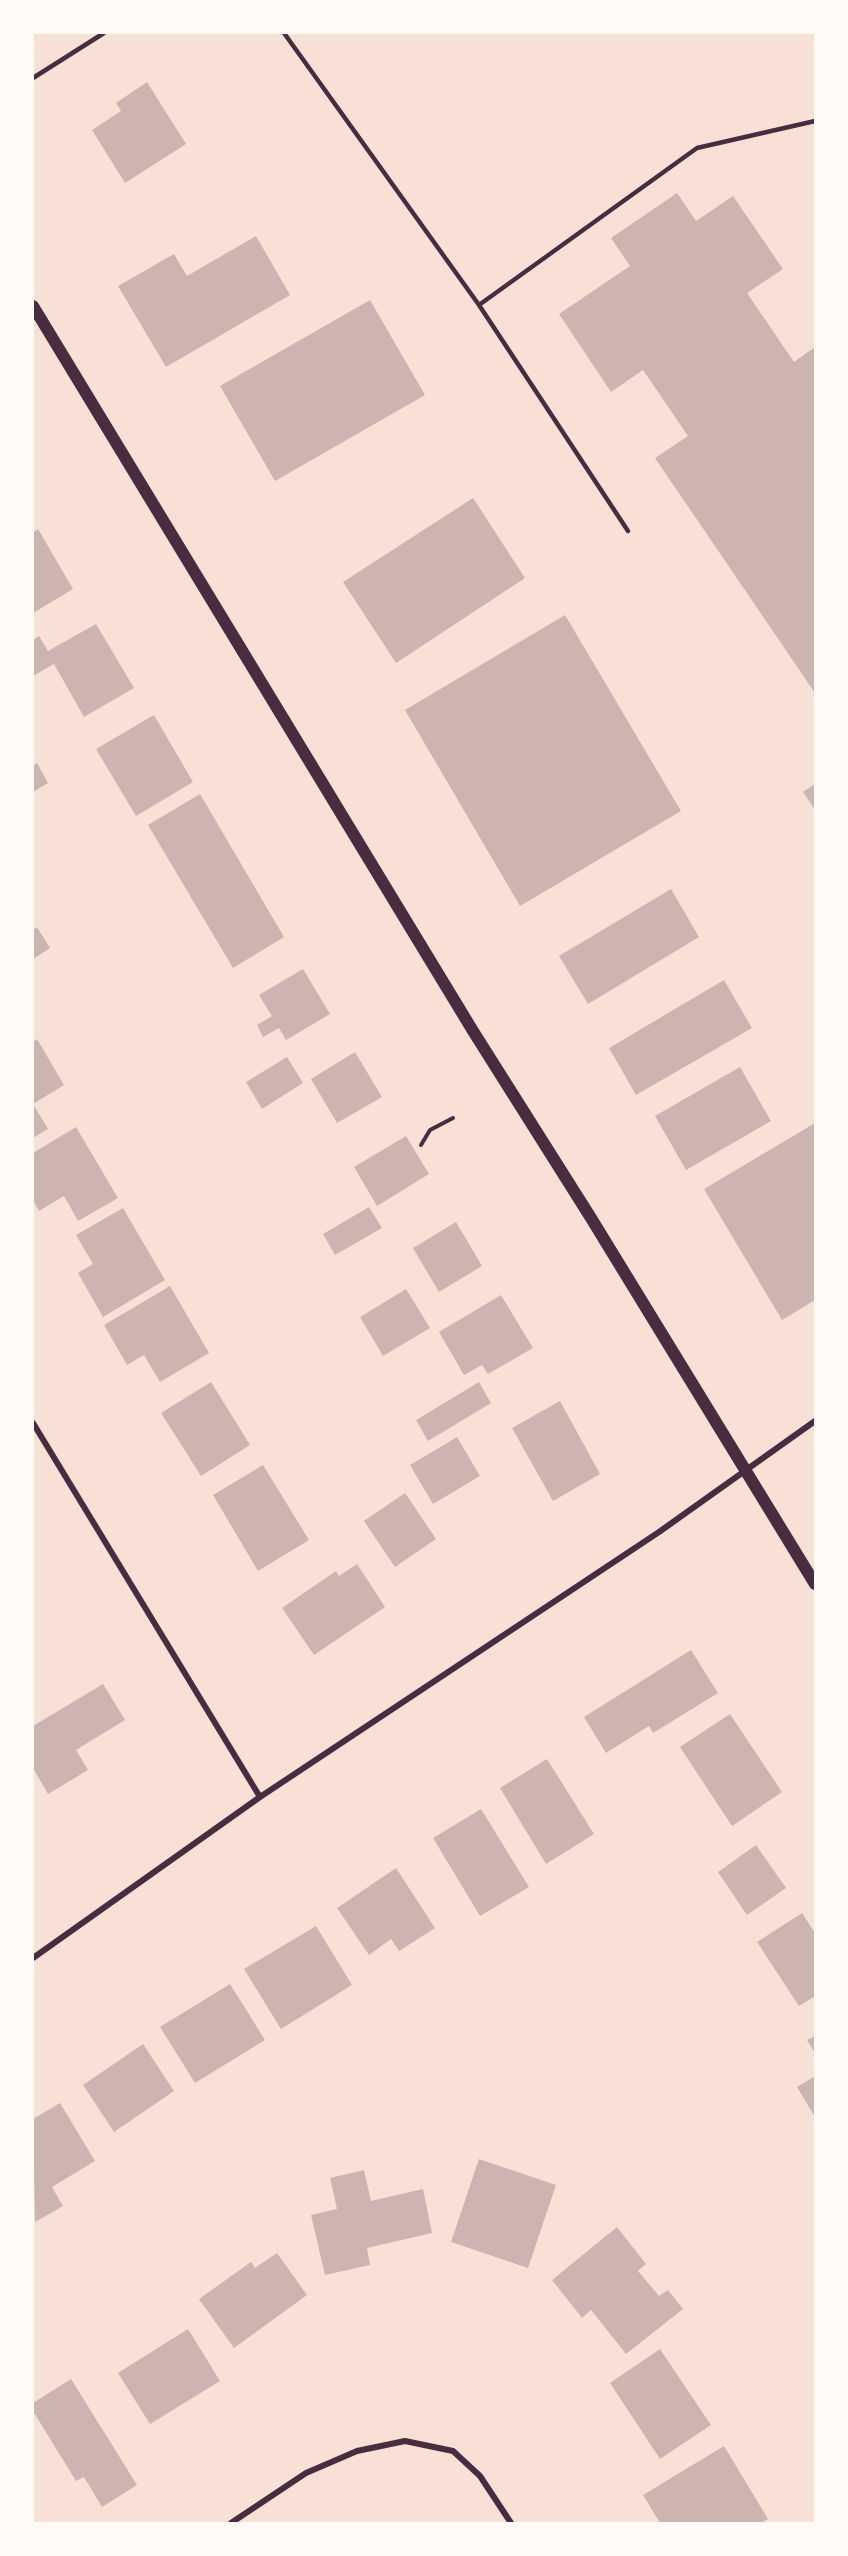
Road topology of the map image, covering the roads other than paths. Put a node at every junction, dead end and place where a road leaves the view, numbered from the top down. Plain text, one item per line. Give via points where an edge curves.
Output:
1 (104, 33) edge
2 (284, 33) edge
3 (33, 78) edge
4 (815, 121) edge
5 (479, 305) junction
6 (33, 306) edge
7 (628, 531) dead end
8 (815, 1421) edge
9 (33, 1423) edge
10 (743, 1470) junction
11 (815, 1584) edge
12 (260, 1797) junction
13 (33, 1958) edge
14 (231, 2523) edge
15 (511, 2523) edge

1 - 3 lane
2 - 5 lane
4 - 5 lane via 698,148
5 - 7 lane
6 - 10 main road
8 - 10 street
9 - 12 street
10 - 11 main road
10 - 12 street via 658,1532
12 - 13 street
14 - 15 street via 306,2473 357,2451 405,2441 453,2451 480,2476

